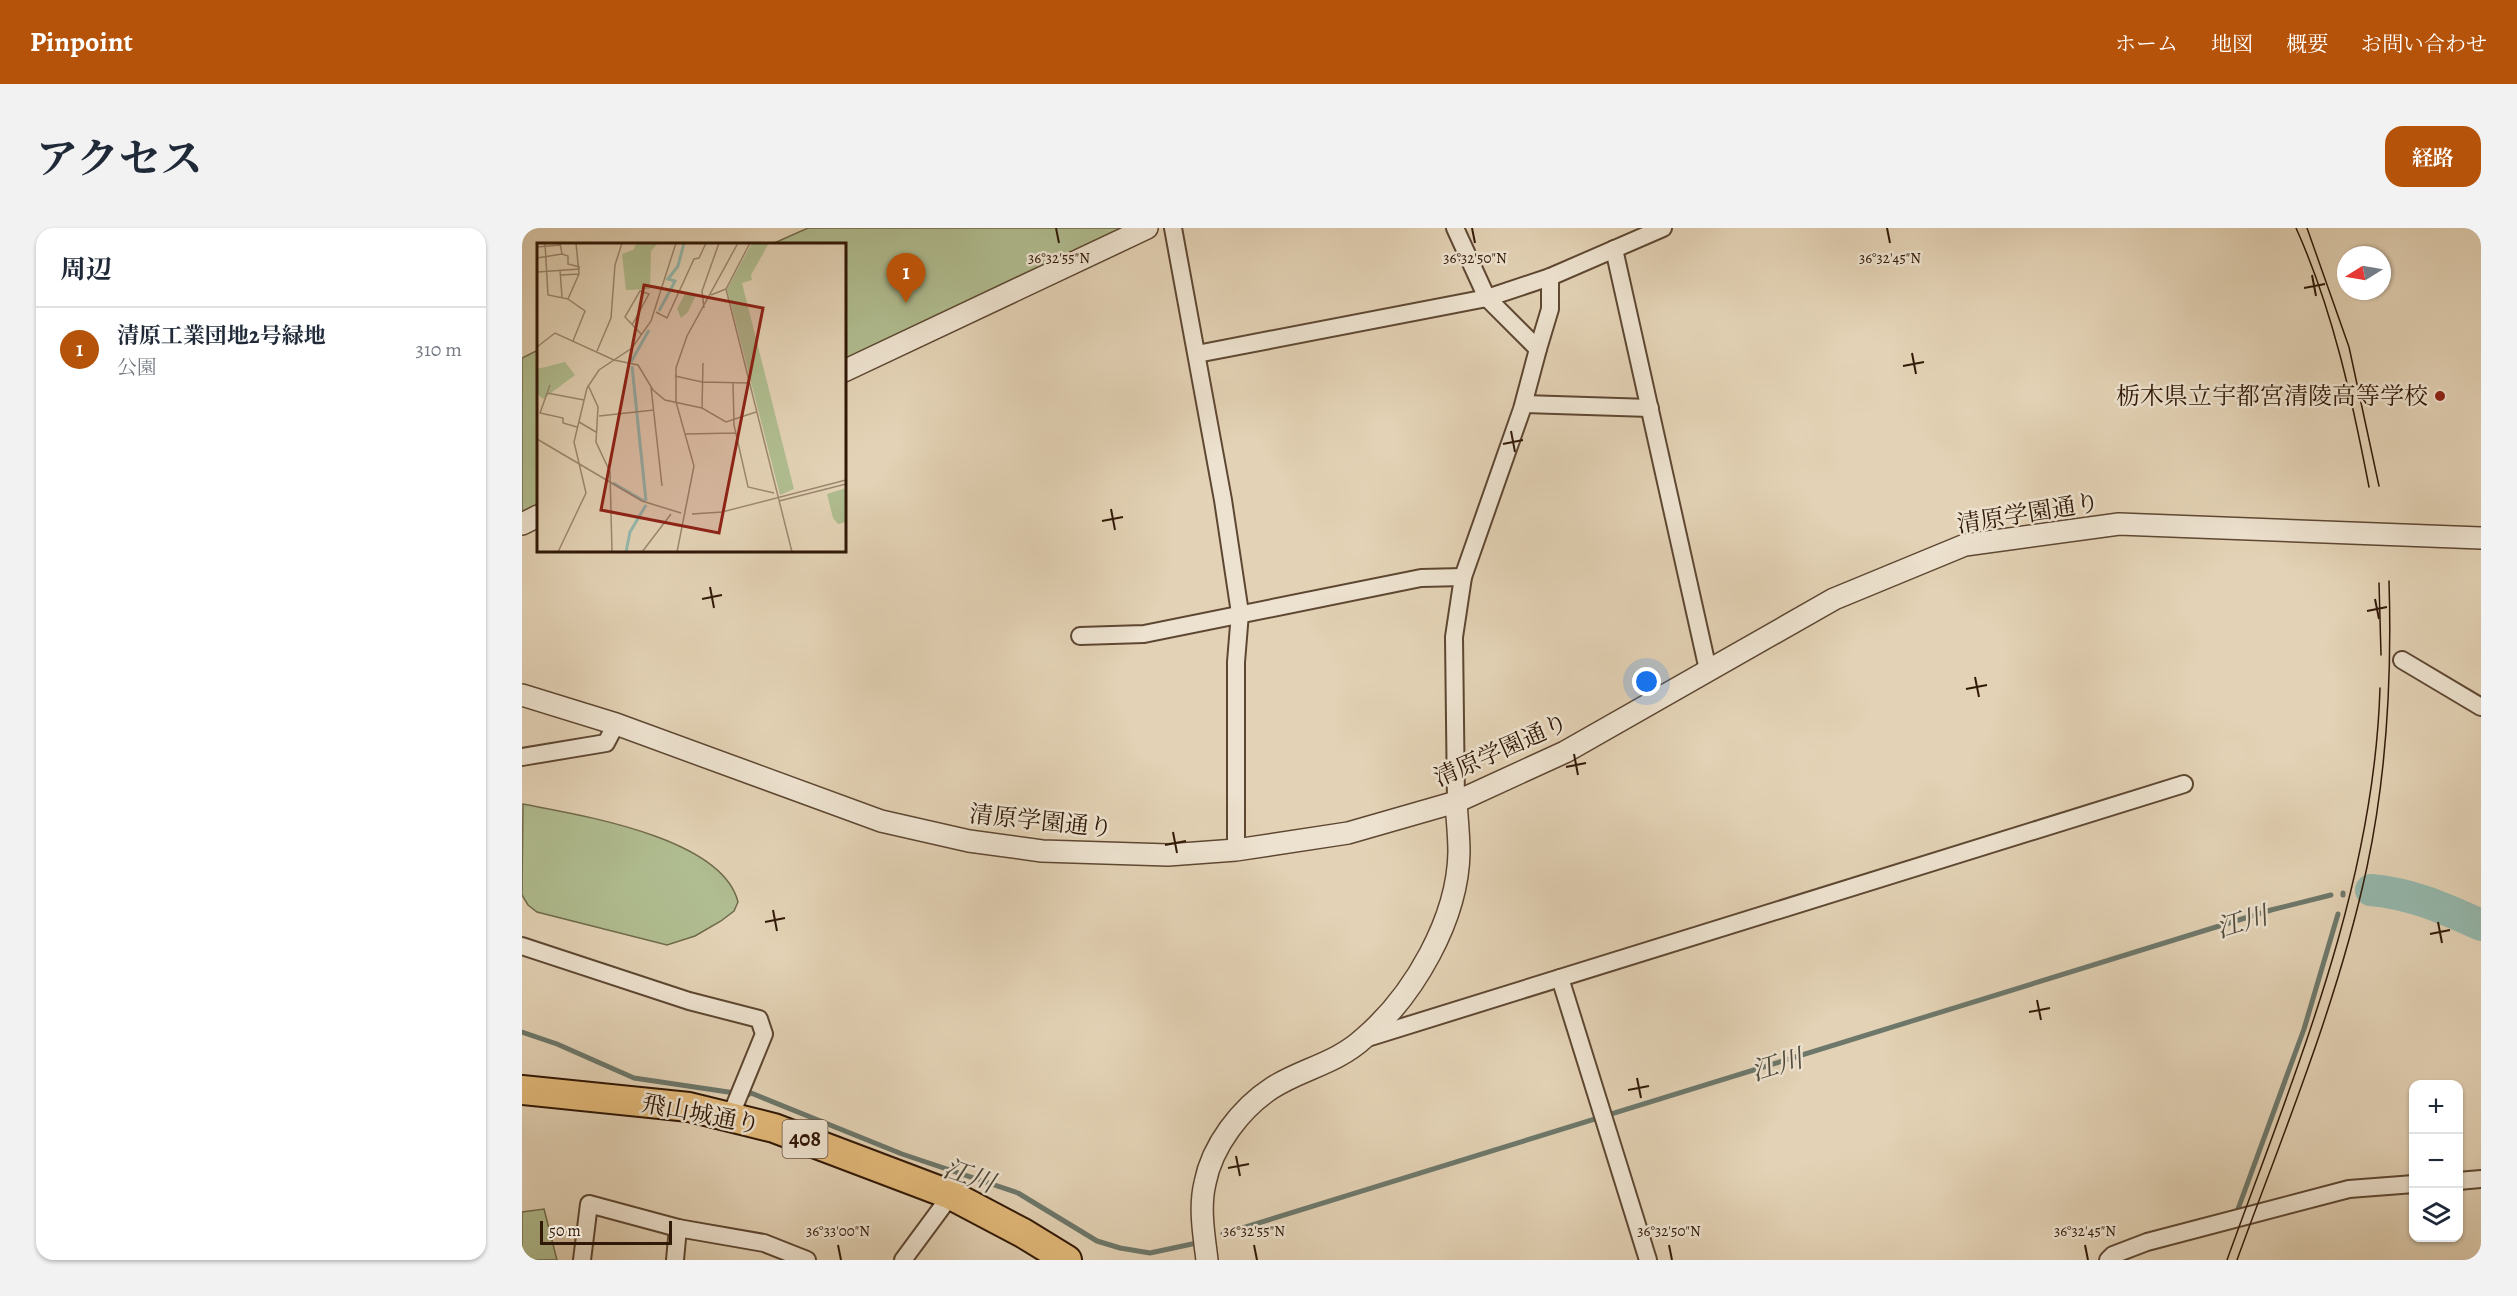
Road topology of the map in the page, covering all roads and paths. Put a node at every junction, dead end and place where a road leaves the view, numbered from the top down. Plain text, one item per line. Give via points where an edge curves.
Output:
1 (1147, 228) edge
2 (1173, 228) edge
3 (1455, 228) edge
4 (1663, 228) edge
5 (1614, 249) junction
6 (1550, 277) junction
7 (1487, 298) junction
8 (1538, 350) junction
9 (1197, 354) junction
10 (846, 370) edge
11 (1524, 404) junction
12 (1650, 408) junction
13 (537, 516) edge
14 (522, 524) edge
15 (2481, 538) edge
16 (1463, 577) junction
17 (1240, 613) junction
18 (1080, 636) dead end
19 (2402, 660) dead end
20 (1708, 670) junction
21 (522, 695) edge
22 (2481, 707) edge
23 (616, 724) junction
24 (522, 757) edge
25 (2184, 784) dead end
26 (1456, 802) junction
27 (1236, 850) junction
28 (522, 946) edge
29 (1560, 978) junction
30 (1363, 1039) junction
31 (522, 1090) edge
32 (730, 1117) junction
33 (2481, 1179) edge
34 (2463, 1181) edge
35 (2409, 1184) edge
36 (951, 1195) junction
37 (678, 1228) junction
38 (582, 1260) edge
39 (675, 1260) edge
40 (807, 1260) edge
41 (903, 1260) edge
42 (1067, 1260) edge
43 (1207, 1260) edge
44 (1648, 1260) edge
45 (2108, 1260) edge

1 - 10 street
2 - 9 street
3 - 7 street
4 - 5 street
5 - 6 street
5 - 12 street
6 - 7 street
6 - 8 street via 1550,309
7 - 8 street
7 - 9 street
8 - 11 street
9 - 17 street
11 - 12 street
11 - 16 street
12 - 20 street
13 - 14 street
15 - 20 street, 清原学園通り via 2119,524 1965,545 1834,598
16 - 17 street via 1421,578
16 - 26 street via 1454,637
17 - 18 street via 1144,634
17 - 27 street via 1236,662
19 - 22 street
20 - 26 street, 清原学園通り via 1565,752
21 - 23 street, 清原学園通り
23 - 24 street via 606,743
23 - 27 street, 清原学園通り via 881,821 969,841 1105,855
25 - 29 street
26 - 27 street, 清原学園通り via 1348,833
26 - 30 street via 1459,854 1451,899 1435,943 1416,978
28 - 32 street via 689,1001 759,1019 764,1034
29 - 30 street
29 - 44 street
30 - 43 street via 1331,1061 1272,1088 1242,1115 1219,1146 1205,1183 1202,1223
31 - 32 highway, 飛山城通り / 408 via 643,1101
32 - 36 highway, 飛山城通り / 408 via 805,1139
33 - 34 street
35 - 45 street via 2349,1189 2147,1242
36 - 41 street
36 - 42 highway, 飛山城通り / 408
37 - 38 street via 589,1204
37 - 39 street
37 - 40 street via 764,1243

